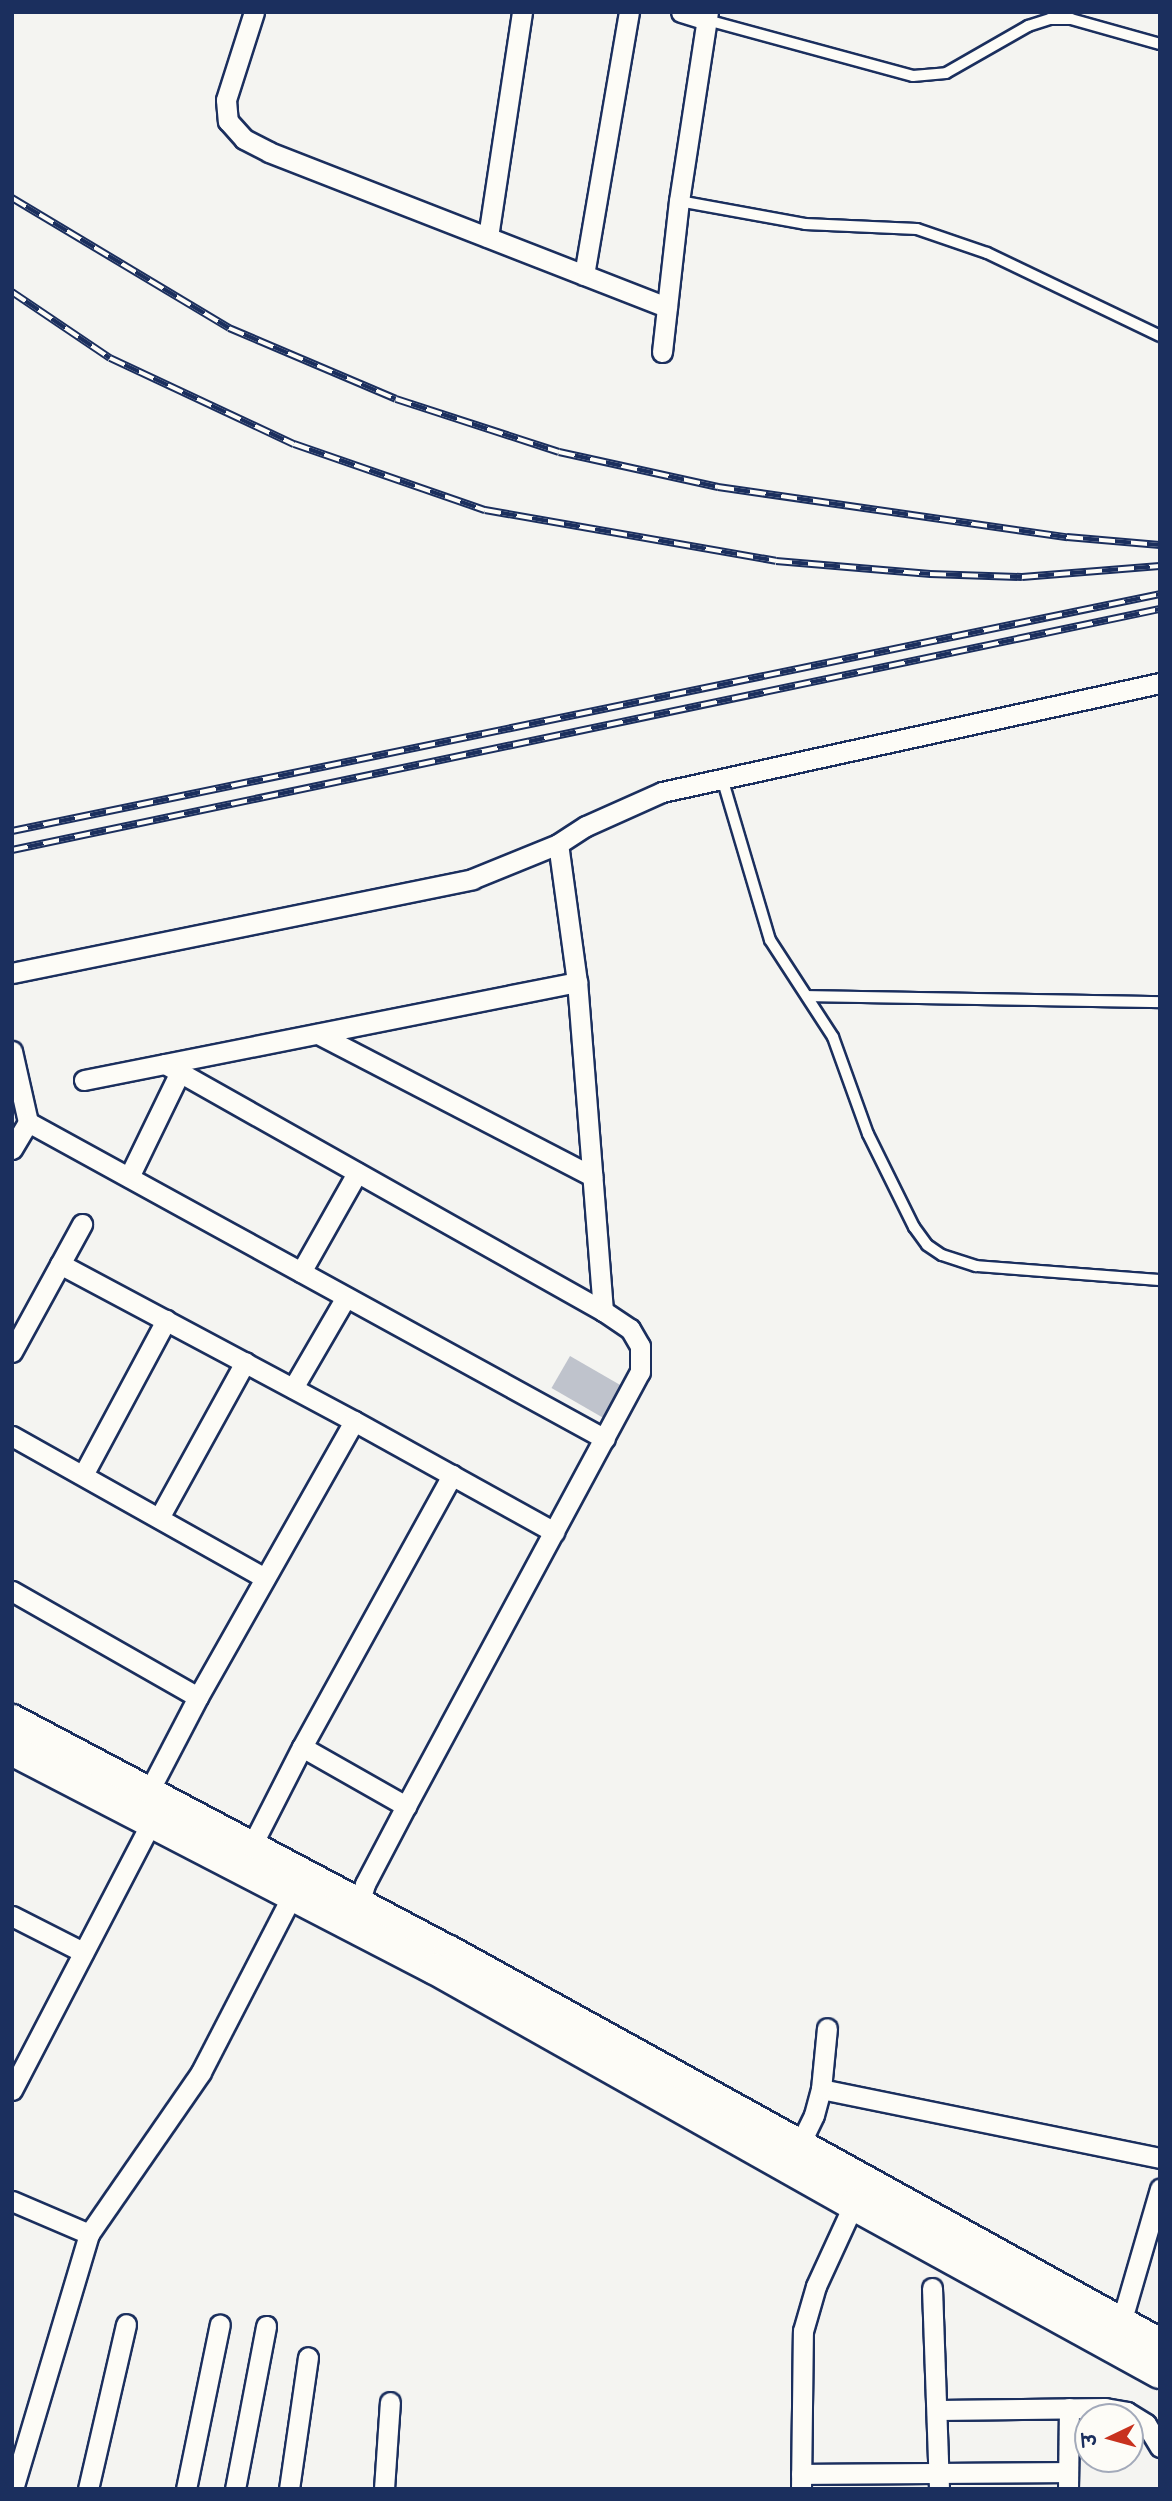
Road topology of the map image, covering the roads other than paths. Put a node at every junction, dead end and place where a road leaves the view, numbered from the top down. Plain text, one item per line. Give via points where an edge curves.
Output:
1 (254, 12) edge
2 (522, 12) edge
3 (629, 12) edge
4 (681, 12) edge
5 (707, 16) edge
6 (1160, 44) edge
7 (680, 201) junction
8 (488, 237) junction
9 (584, 275) junction
10 (667, 307) junction
11 (1160, 336) edge
12 (662, 352) dead end
13 (1160, 683) edge
14 (722, 778) junction
15 (558, 844) junction
16 (12, 973) edge
17 (578, 982) junction
18 (808, 996) junction
19 (1160, 1002) edge
20 (318, 1034) junction
21 (12, 1051) edge
22 (172, 1068) junction
23 (84, 1080) dead end
24 (28, 1122) junction
25 (12, 1149) edge
26 (357, 1173) junction
27 (592, 1176) junction
28 (129, 1177) junction
29 (82, 1224) dead end
30 (60, 1264) junction
31 (301, 1272) junction
32 (1160, 1280) edge
33 (346, 1297) junction
34 (603, 1311) junction
35 (166, 1320) junction
36 (12, 1352) edge
37 (245, 1362) junction
38 (293, 1388) junction
39 (354, 1421) junction
40 (12, 1436) edge
41 (605, 1438) junction
42 (83, 1475) junction
43 (452, 1475) junction
44 (159, 1518) junction
45 (554, 1532) junction
46 (265, 1578) junction
47 (12, 1591) edge
48 (198, 1697) junction
49 (12, 1720) edge
50 (302, 1747) junction
51 (12, 1750) edge
52 (406, 1805) junction
53 (154, 1806) junction
54 (250, 1849) junction
55 (292, 1896) junction
56 (359, 1905) junction
57 (12, 1916) edge
58 (83, 1952) junction
59 (827, 2028) dead end
60 (630, 2066) junction
61 (17, 2067) edge
62 (821, 2089) junction
63 (12, 2090) edge
64 (799, 2146) junction
65 (1160, 2158) edge
66 (1160, 2189) edge
67 (858, 2193) junction
68 (12, 2201) edge
69 (89, 2234) junction
70 (932, 2288) dead end
71 (1121, 2323) junction
72 (220, 2324) dead end
73 (126, 2325) dead end
74 (266, 2326) dead end
75 (1160, 2344) edge
76 (308, 2357) dead end
77 (1160, 2373) edge
78 (390, 2402) dead end
79 (1069, 2408) junction
80 (938, 2410) junction
81 (1160, 2447) edge
82 (801, 2481) edge
83 (893, 2481) edge
84 (939, 2481) edge
85 (1067, 2481) edge
86 (13, 2489) edge
87 (88, 2489) edge
88 (186, 2489) edge
89 (235, 2489) edge
90 (289, 2489) edge
91 (384, 2489) edge

1 - 8 street via 226,100 228,121 244,139
2 - 8 street
3 - 9 street
4 - 5 street
5 - 6 lane via 913,76 946,74 1028,26 1050,19 1071,19
5 - 7 street
7 - 10 street
7 - 11 lane via 805,224 917,229 988,253
8 - 9 street
9 - 10 street
10 - 12 street
13 - 14 street
14 - 15 street via 662,792 586,825
14 - 18 lane via 770,940
15 - 16 street via 471,879
15 - 17 street
17 - 20 street
17 - 27 street
18 - 19 lane
18 - 32 lane via 833,1037 868,1134 926,1245 976,1266
20 - 22 street
20 - 27 street
21 - 24 street
22 - 23 street
22 - 26 street
22 - 28 street
24 - 25 street
24 - 28 street
26 - 31 street
26 - 34 street
27 - 34 street
28 - 31 street
29 - 30 street
30 - 35 street
30 - 36 street
31 - 33 street
33 - 38 street
33 - 41 street
34 - 41 street via 630,1329 640,1346 640,1372
35 - 37 street
35 - 42 street
37 - 38 street
37 - 44 street
38 - 39 street
39 - 43 street
39 - 46 street
40 - 42 street
41 - 45 street
42 - 44 street
43 - 45 street
43 - 50 street
44 - 46 street
45 - 52 street
46 - 48 street
47 - 48 street
48 - 53 street
49 - 53 main road
50 - 52 street
50 - 54 street
51 - 53 main road
52 - 56 street via 365,1884
53 - 54 main road
53 - 55 main road
53 - 58 street
54 - 56 main road
55 - 60 main road
55 - 69 street via 201,2072
56 - 60 main road via 449,1951
57 - 58 street
58 - 61 street
59 - 62 street
60 - 64 main road
60 - 67 main road
61 - 63 street
62 - 64 street
62 - 65 street
64 - 67 main road
66 - 71 street
67 - 71 main road
67 - 77 main road
67 - 82 street via 816,2286 803,2331
68 - 69 street
69 - 86 street
70 - 80 street
71 - 75 main road
72 - 88 street
73 - 87 street
74 - 89 street
76 - 90 street
78 - 91 street
79 - 80 street
79 - 81 street via 1127,2412 1146,2424
79 - 85 street
80 - 84 street
82 - 83 street
83 - 84 street
84 - 85 street

